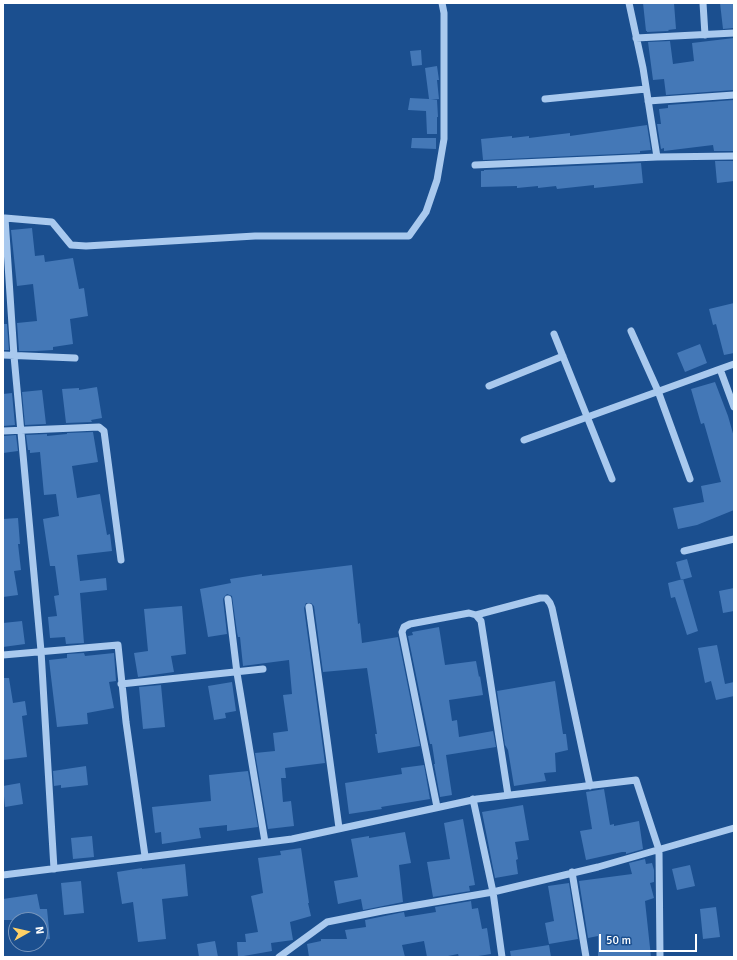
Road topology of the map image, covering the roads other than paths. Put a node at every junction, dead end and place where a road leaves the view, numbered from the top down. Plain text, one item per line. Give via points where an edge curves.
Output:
1 (442, 3) edge
2 (629, 3) edge
3 (703, 3) edge
4 (734, 33) edge
5 (705, 35) junction
6 (636, 38) junction
7 (646, 89) junction
8 (734, 95) edge
9 (544, 99) dead end
10 (648, 101) junction
11 (734, 156) edge
12 (657, 157) junction
13 (475, 165) dead end
14 (4, 218) edge
15 (631, 331) dead end
16 (554, 334) dead end
17 (3, 354) edge
18 (14, 356) junction
19 (563, 356) junction
20 (75, 358) dead end
21 (734, 364) edge
22 (720, 369) junction
23 (489, 386) dead end
24 (658, 391) junction
25 (734, 407) edge
26 (588, 417) junction
27 (3, 431) edge
28 (20, 431) junction
29 (524, 440) dead end
30 (612, 479) dead end
31 (690, 479) dead end
32 (734, 538) edge
33 (684, 551) dead end
34 (121, 560) dead end
35 (228, 599) dead end
36 (309, 607) dead end
37 (476, 614) junction
38 (41, 652) junction
39 (3, 655) edge
40 (264, 669) dead end
41 (237, 673) junction
42 (121, 684) junction
43 (590, 786) junction
44 (508, 795) junction
45 (473, 799) junction
46 (437, 807) junction
47 (339, 828) junction
48 (734, 828) edge
49 (265, 842) junction
50 (659, 850) junction
51 (145, 856) junction
52 (54, 868) junction
53 (572, 872) junction
54 (3, 875) edge
55 (493, 892) junction
56 (279, 957) edge
57 (502, 957) edge
58 (586, 957) edge
59 (660, 957) edge

1 - 14 street via 444,139 436,180 426,212 409,236 255,236 86,246 71,245 52,222
2 - 6 street
3 - 5 street
4 - 5 street
5 - 6 street
6 - 7 street
7 - 9 street
7 - 10 street
8 - 10 street
10 - 12 street
11 - 12 street
12 - 13 street
14 - 18 street
15 - 24 street
16 - 19 street
17 - 18 street
18 - 20 street
18 - 28 street
19 - 23 street
19 - 26 street
21 - 22 street
22 - 24 street
22 - 25 street
24 - 26 street
24 - 31 street
26 - 29 street
26 - 30 street
27 - 28 street
28 - 34 street via 99,427 104,432
28 - 38 street
32 - 33 street
35 - 41 street
36 - 47 street
37 - 43 street via 540,598 546,598 550,603
37 - 44 street via 480,621
37 - 46 street via 469,613 410,624 404,627 402,632
38 - 39 street
38 - 42 street via 118,645
38 - 52 street
40 - 41 street
41 - 42 street
41 - 49 street
42 - 51 street
43 - 44 street
43 - 50 street via 636,780
44 - 45 street
45 - 46 street
45 - 55 street
46 - 47 street
47 - 49 street
48 - 50 street
49 - 51 street
50 - 53 street
50 - 59 street
51 - 52 street
52 - 54 street
53 - 55 street
53 - 58 street
55 - 56 street via 327,922
55 - 57 street

